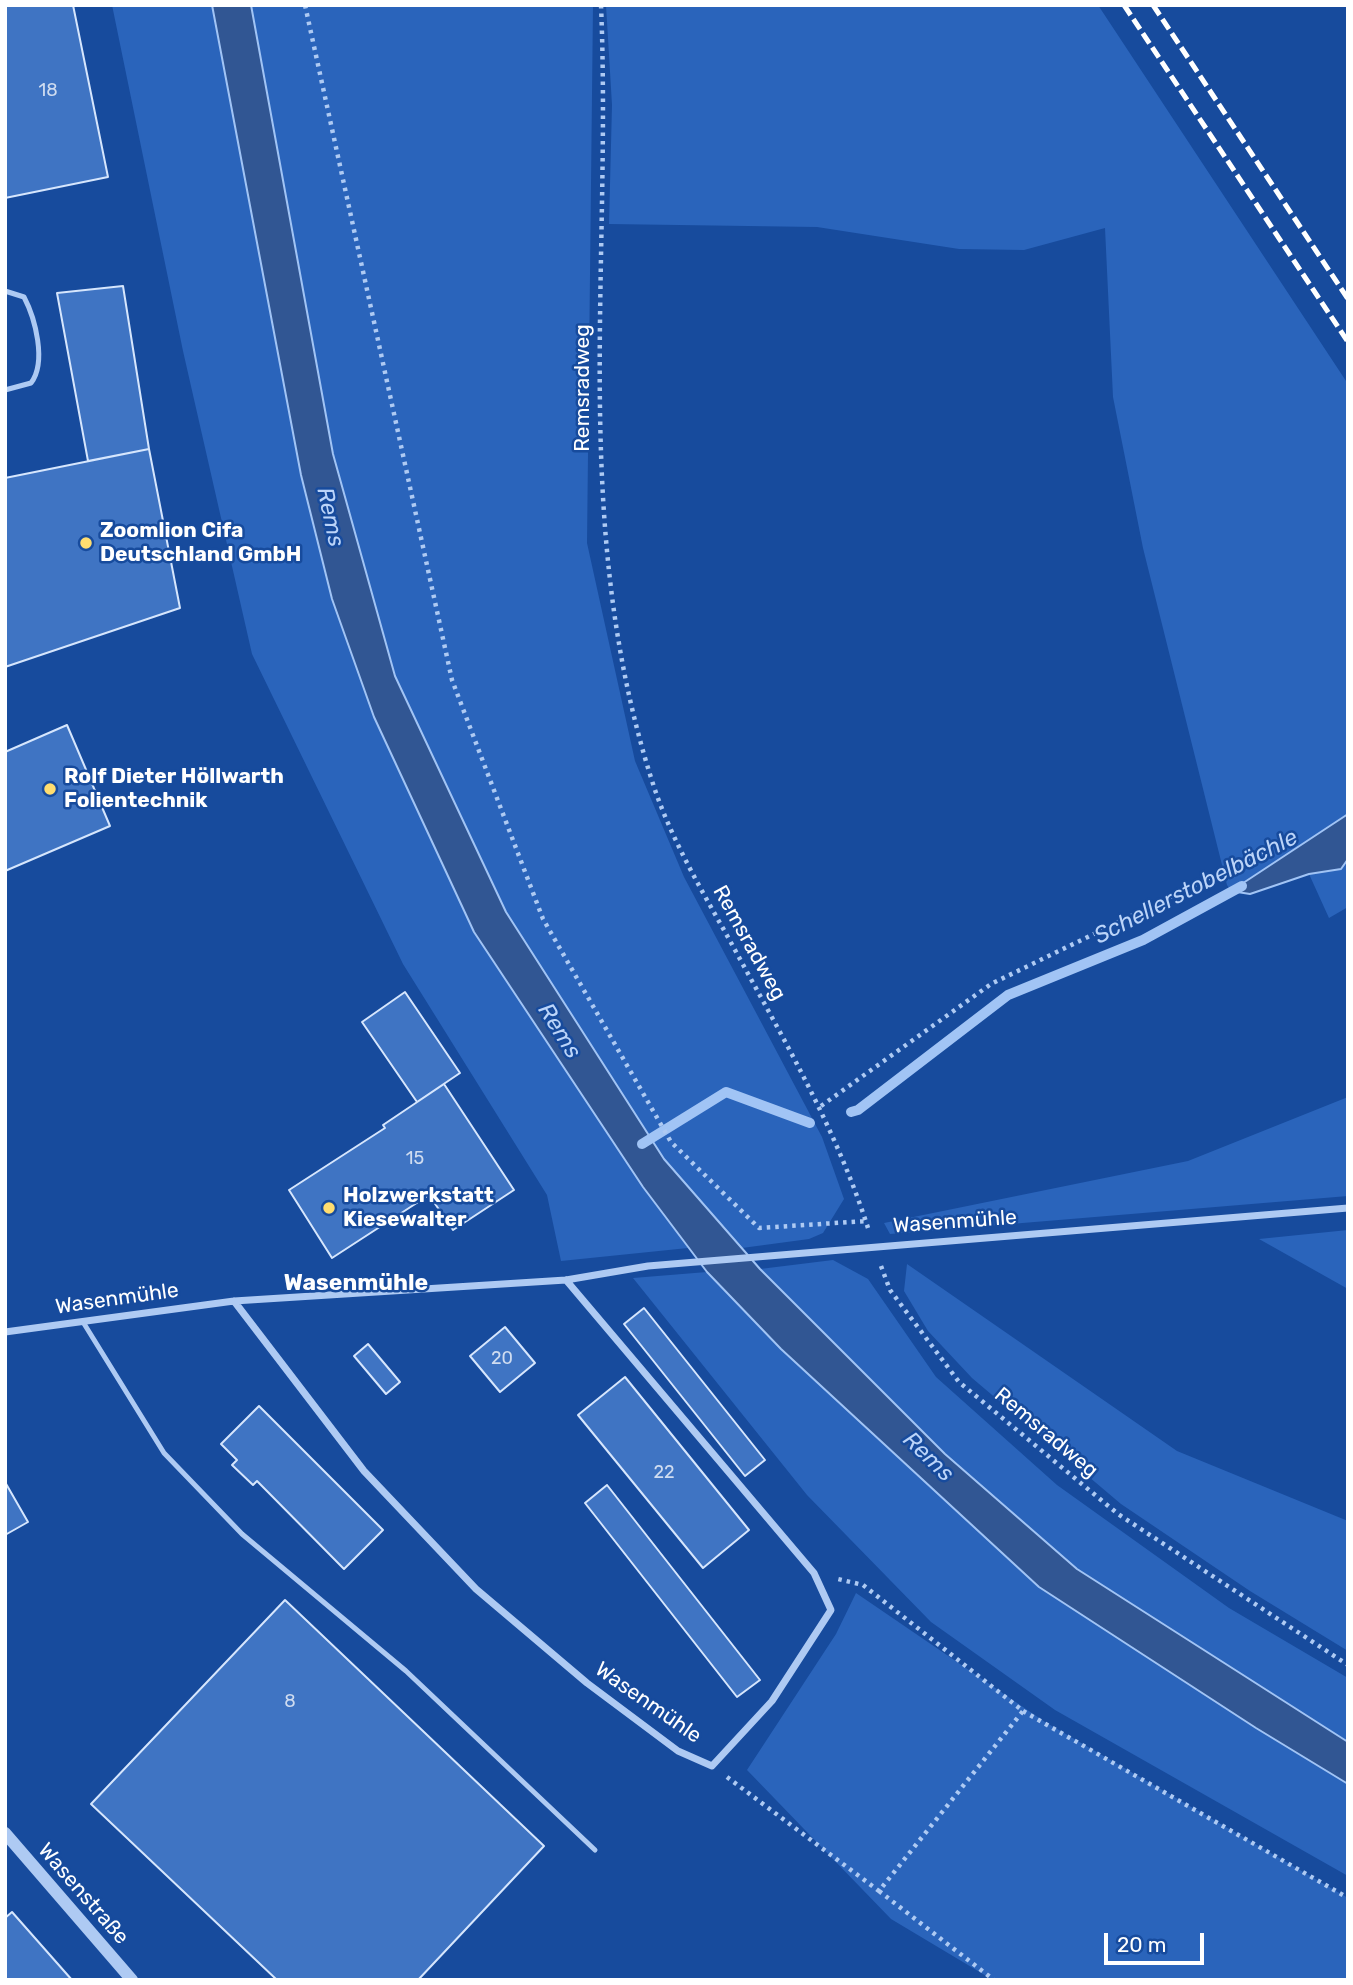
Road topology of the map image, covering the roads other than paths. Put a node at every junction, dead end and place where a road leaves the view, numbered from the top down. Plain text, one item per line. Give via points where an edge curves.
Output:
1 (5, 290) edge
2 (5, 390) edge
3 (1348, 1208) edge
4 (566, 1280) junction
5 (234, 1300) junction
6 (83, 1322) junction
7 (5, 1332) edge
8 (5, 1833) edge
9 (595, 1850) dead end
10 (132, 1980) edge

1 - 2 lane via 24,297 36,321 37,375 31,383
3 - 4 street, Wasenmühle via 648,1266
4 - 5 street, Wasenmühle
4 - 5 street, Wasenmühle via 814,1573 831,1610 772,1701 712,1766 678,1751 587,1683 476,1589 364,1471
5 - 6 street, Wasenmühle
6 - 7 street, Wasenmühle
6 - 9 lane via 164,1452 242,1534 406,1671
8 - 10 street, Wasenstraße

